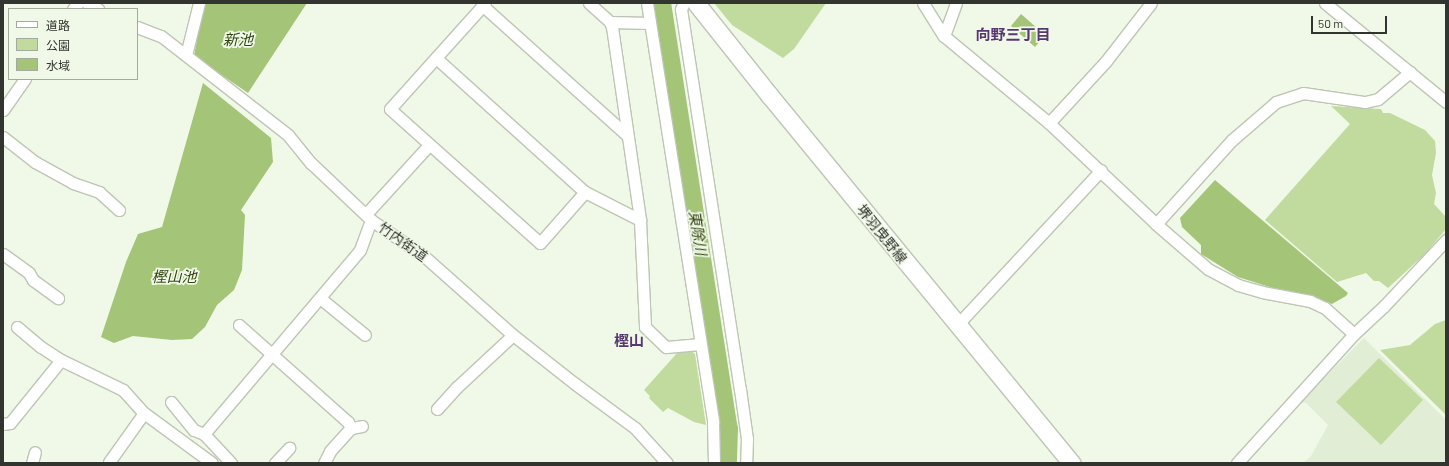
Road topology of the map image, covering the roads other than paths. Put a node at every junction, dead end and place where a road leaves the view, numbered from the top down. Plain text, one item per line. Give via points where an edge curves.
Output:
1 (87, 3) edge
2 (199, 3) edge
3 (589, 3) edge
4 (647, 3) edge
5 (684, 3) edge
6 (696, 3) edge
7 (923, 3) edge
8 (956, 3) edge
9 (1151, 3) edge
10 (1325, 3) edge
11 (484, 4) edge
12 (96, 8) edge
13 (610, 22) junction
14 (650, 23) junction
15 (138, 27) edge
16 (944, 36) junction
17 (186, 55) junction
18 (436, 58) junction
19 (1410, 72) junction
20 (24, 80) edge
21 (1446, 102) edge
22 (3, 110) edge
23 (1050, 123) junction
24 (627, 135) junction
25 (3, 137) edge
26 (429, 145) junction
27 (1101, 170) junction
28 (585, 192) junction
29 (119, 210) dead end
30 (368, 217) junction
31 (640, 220) junction
32 (1156, 224) junction
33 (1446, 240) edge
34 (3, 254) edge
35 (58, 298) dead end
36 (320, 298) junction
37 (958, 324) junction
38 (239, 325) dead end
39 (17, 327) dead end
40 (1354, 334) junction
41 (365, 335) dead end
42 (513, 335) junction
43 (700, 344) junction
44 (274, 354) junction
45 (61, 360) junction
46 (171, 402) dead end
47 (437, 409) dead end
48 (144, 413) junction
49 (3, 424) edge
50 (362, 426) dead end
51 (351, 428) junction
52 (204, 434) junction
53 (289, 448) dead end
54 (109, 462) dead end
55 (212, 463) edge
56 (231, 463) edge
57 (275, 463) edge
58 (324, 463) edge
59 (667, 463) edge
60 (714, 463) edge
61 (746, 463) edge
62 (1071, 463) edge
63 (1237, 463) edge

1 - 12 street
2 - 17 street
3 - 13 street
4 - 14 street
5 - 61 street via 681,9 746,432
6 - 37 main road, 堺羽曳野線
7 - 16 street
8 - 16 street
9 - 23 street via 1106,61
10 - 19 street
11 - 18 street
11 - 24 street
13 - 14 street
13 - 24 street
14 - 43 street
15 - 17 street, 竹内街道 via 161,36
16 - 23 street
17 - 30 street, 竹内街道 via 288,135 311,163
18 - 26 street via 390,109
18 - 28 street
19 - 21 street
19 - 32 street via 1378,98 1365,102 1303,93 1276,102 1232,140
20 - 22 street
23 - 27 street
24 - 31 street
25 - 29 street via 35,162 73,183 99,192
26 - 28 street via 540,243
26 - 30 street
27 - 32 street
27 - 37 street
28 - 31 street
30 - 36 street via 360,250
30 - 42 street, 竹内街道 via 426,257
31 - 43 street via 645,327 666,347
32 - 40 street via 1208,269 1238,285 1310,301 1325,308
33 - 40 street
34 - 35 street
36 - 41 street
36 - 44 street
37 - 62 main road, 堺羽曳野線
38 - 44 street
39 - 45 street
40 - 63 street
42 - 47 street
42 - 59 street, 竹内街道 via 635,428
43 - 60 street via 713,422
44 - 51 street via 348,422
44 - 52 street
45 - 48 street via 123,390
45 - 49 street via 10,423
46 - 52 street via 194,430
48 - 54 street
48 - 55 street
50 - 51 street
51 - 58 street via 330,451
52 - 56 street
53 - 57 street

